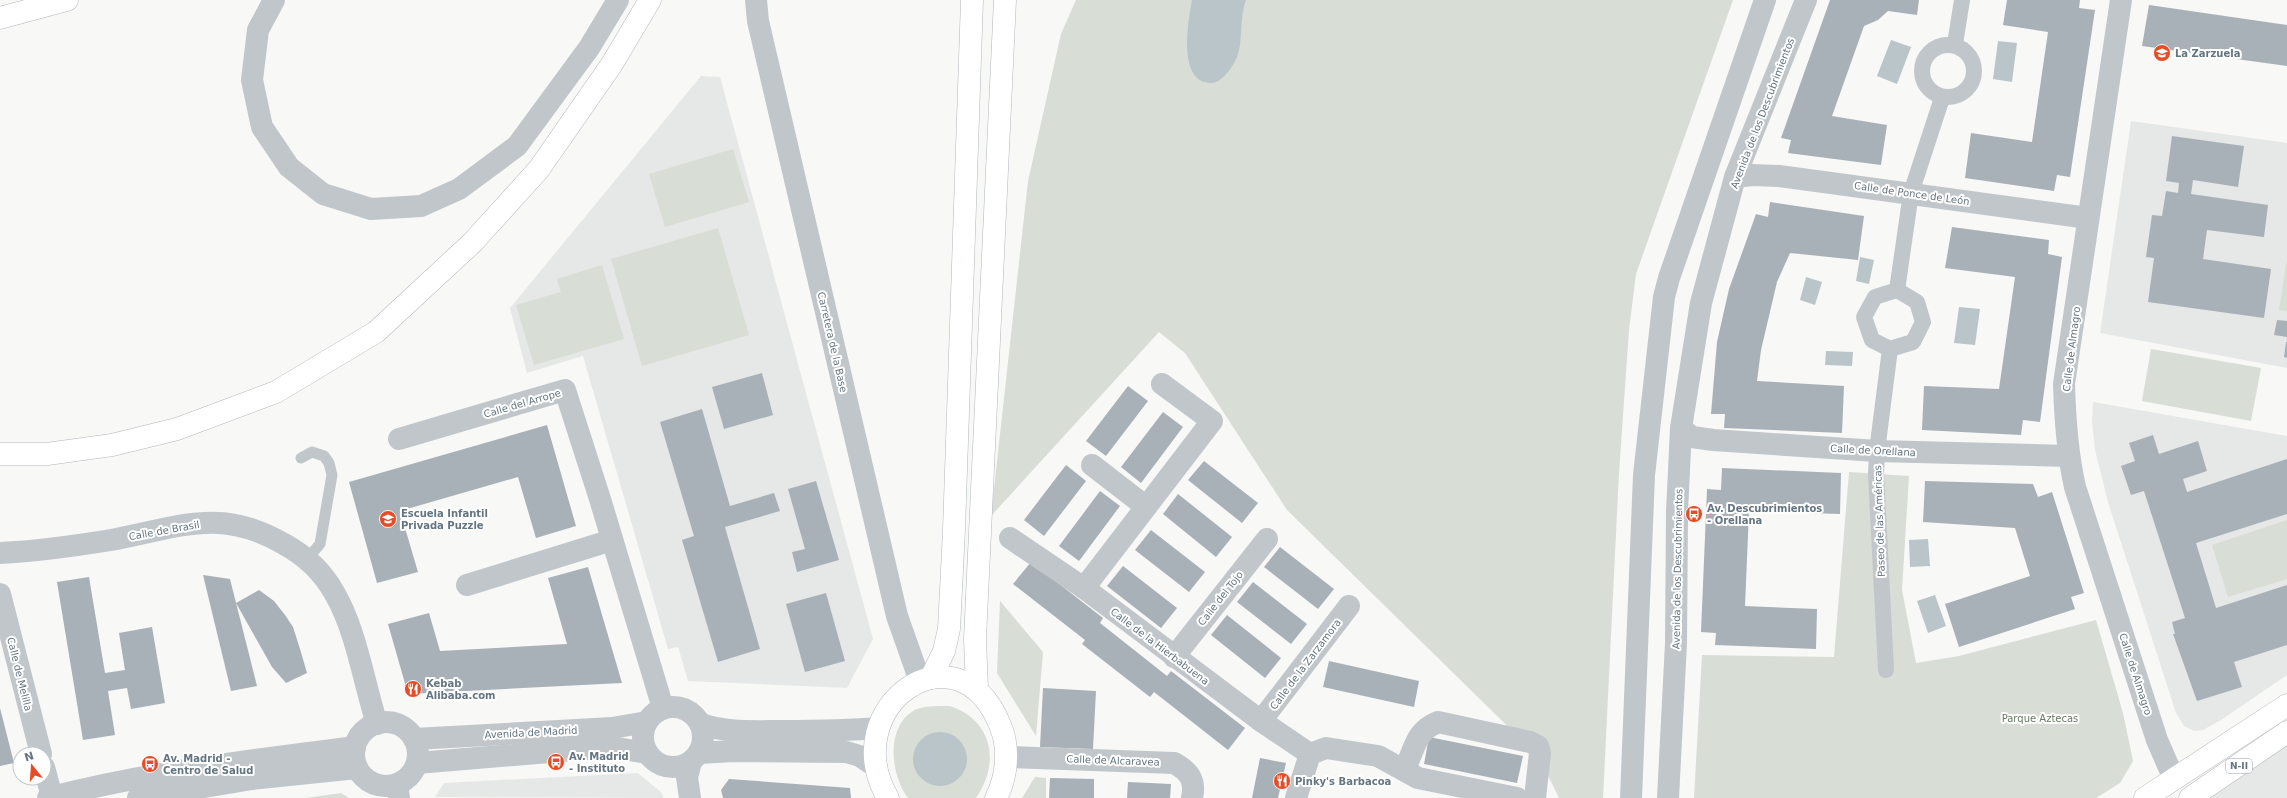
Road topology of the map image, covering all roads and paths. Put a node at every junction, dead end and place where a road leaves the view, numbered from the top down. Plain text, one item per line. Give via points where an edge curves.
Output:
1 (67, 0) edge
2 (274, 0) edge
3 (618, 0) edge
4 (650, 0) edge
5 (756, 0) edge
6 (972, 0) edge
7 (1005, 0) edge
8 (1765, 0) edge
9 (1806, 0) edge
10 (1962, 0) edge
11 (2121, 0) edge
12 (0, 18) edge
13 (1955, 44) junction
14 (1942, 98) junction
15 (1735, 177) junction
16 (1911, 192) junction
17 (2088, 218) junction
18 (1897, 290) junction
19 (1890, 349) junction
20 (1162, 384) dead end
21 (1681, 428) junction
22 (399, 439) dead end
23 (1877, 451) junction
24 (0, 454) edge
25 (2068, 456) junction
26 (301, 458) dead end
27 (1092, 465) dead end
28 (1145, 506) junction
29 (1010, 538) dead end
30 (1267, 539) dead end
31 (612, 540) junction
32 (0, 553) edge
33 (308, 558) junction
34 (467, 585) dead end
35 (1084, 588) junction
36 (0, 594) edge
37 (1348, 606) dead end
38 (1174, 657) junction
39 (1886, 670) dead end
40 (925, 679) junction
41 (977, 688) junction
42 (2287, 705) edge
43 (663, 708) junction
44 (1261, 721) junction
45 (646, 722) junction
46 (377, 724) junction
47 (701, 724) junction
48 (877, 728) junction
49 (2287, 732) edge
50 (414, 739) junction
51 (39, 746) edge
52 (647, 753) junction
53 (1310, 754) junction
54 (1006, 757) junction
55 (356, 758) junction
56 (695, 758) junction
57 (417, 763) junction
58 (875, 766) junction
59 (1404, 770) junction
60 (2174, 779) junction
61 (48, 786) edge
62 (398, 791) edge
63 (50, 798) edge
64 (138, 798) edge
65 (690, 798) edge
66 (888, 798) edge
67 (996, 798) edge
68 (1192, 798) edge
69 (1296, 798) edge
70 (1520, 798) edge
71 (1631, 798) edge
72 (1668, 798) edge
73 (2145, 798) edge
74 (2190, 798) edge

1 - 12 main road
2 - 3 street via 258,30 252,80 262,127 289,167 322,194 371,209 421,206 459,189 517,146 589,48
4 - 24 main road via 612,64 539,169 473,242 376,332 276,392 177,429 112,445 47,454
5 - 40 street, Carretera de la Base via 758,21 897,616
6 - 40 main road via 955,523 949,629 944,652
7 - 41 main road via 975,639
8 - 71 street via 1664,297 1644,475
9 - 15 street, Avenida de los Descubrimientos
10 - 13 street
11 - 17 street, Calle de Almagro
13 - 14 street via 1972,57 1975,78 1963,95
13 - 14 street via 1933,48 1921,65 1925,87
14 - 16 street
15 - 16 street, Calle de Ponce de León via 1779,176
15 - 21 street, Avenida de los Descubrimientos via 1701,303
16 - 17 street, Calle de Ponce de León
16 - 18 street
17 - 25 street, Calle de Almagro via 2064,384
18 - 19 street via 1875,297 1864,317 1872,340
18 - 19 street via 1917,302 1923,322 1913,342
19 - 23 street, Paseo de las Américas
20 - 28 street via 1212,421
21 - 23 street, Calle de Orellana via 1692,437 1713,440
21 - 72 street, Avenida de los Descubrimientos via 1677,512 1676,643
22 - 31 street, Calle del Arrope via 565,390
23 - 25 street, Calle de Orellana
23 - 39 street, Paseo de las Américas via 1876,481
25 - 60 street, Calle de Almagro via 2075,487 2157,740
26 - 33 lane via 312,452 324,456 332,475 320,544
27 - 28 street
28 - 35 street
29 - 35 street, Calle de la Hierbabuena
30 - 38 street, Calle del Tojo
31 - 34 street
31 - 43 street, Calle del Arrope
32 - 33 street, Calle de Brasil via 39,551 212,522 234,523 268,535
33 - 46 street, Calle de Brasil via 335,594 346,617
35 - 38 street, Calle de la Hierbabuena
36 - 51 street, Calle de Melilla
37 - 44 street, Calle de la Zarzamora
38 - 44 street, Calle de la Hierbabuena
40 - 41 main road via 956,677
40 - 48 main road via 902,692 886,709
41 - 54 main road via 994,711 1004,733
42 - 60 main road, N-II
43 - 45 street
43 - 47 street via 672,706 686,709 697,717
44 - 53 street, Calle de la Hierbabuena
45 - 50 street, Avenida de Madrid via 612,728
45 - 52 street via 643,743
46 - 50 street via 393,723 405,728
46 - 55 street via 367,728 360,736
47 - 48 street via 714,729 734,731
47 - 56 street via 703,744
48 - 58 main road
49 - 74 main road, N-II
50 - 57 street via 418,751
52 - 56 street via 662,766 682,766
52 - 57 street, Avenida de Madrid via 611,747
53 - 59 street via 1326,748 1378,756
53 - 69 street
54 - 67 main road via 1002,786
54 - 68 street, Calle de Alcaravea via 1174,763 1186,770 1194,788
55 - 62 street via 367,780
55 - 63 street via 250,760
55 - 64 street
56 - 58 street via 734,751 846,752 860,756
56 - 65 street via 687,777
57 - 62 street
58 - 66 main road
59 - 70 street via 1418,778
59 - 70 street via 1425,728 1438,722 1530,742 1538,746 1540,753
60 - 73 main road, N-II
61 - 63 street

